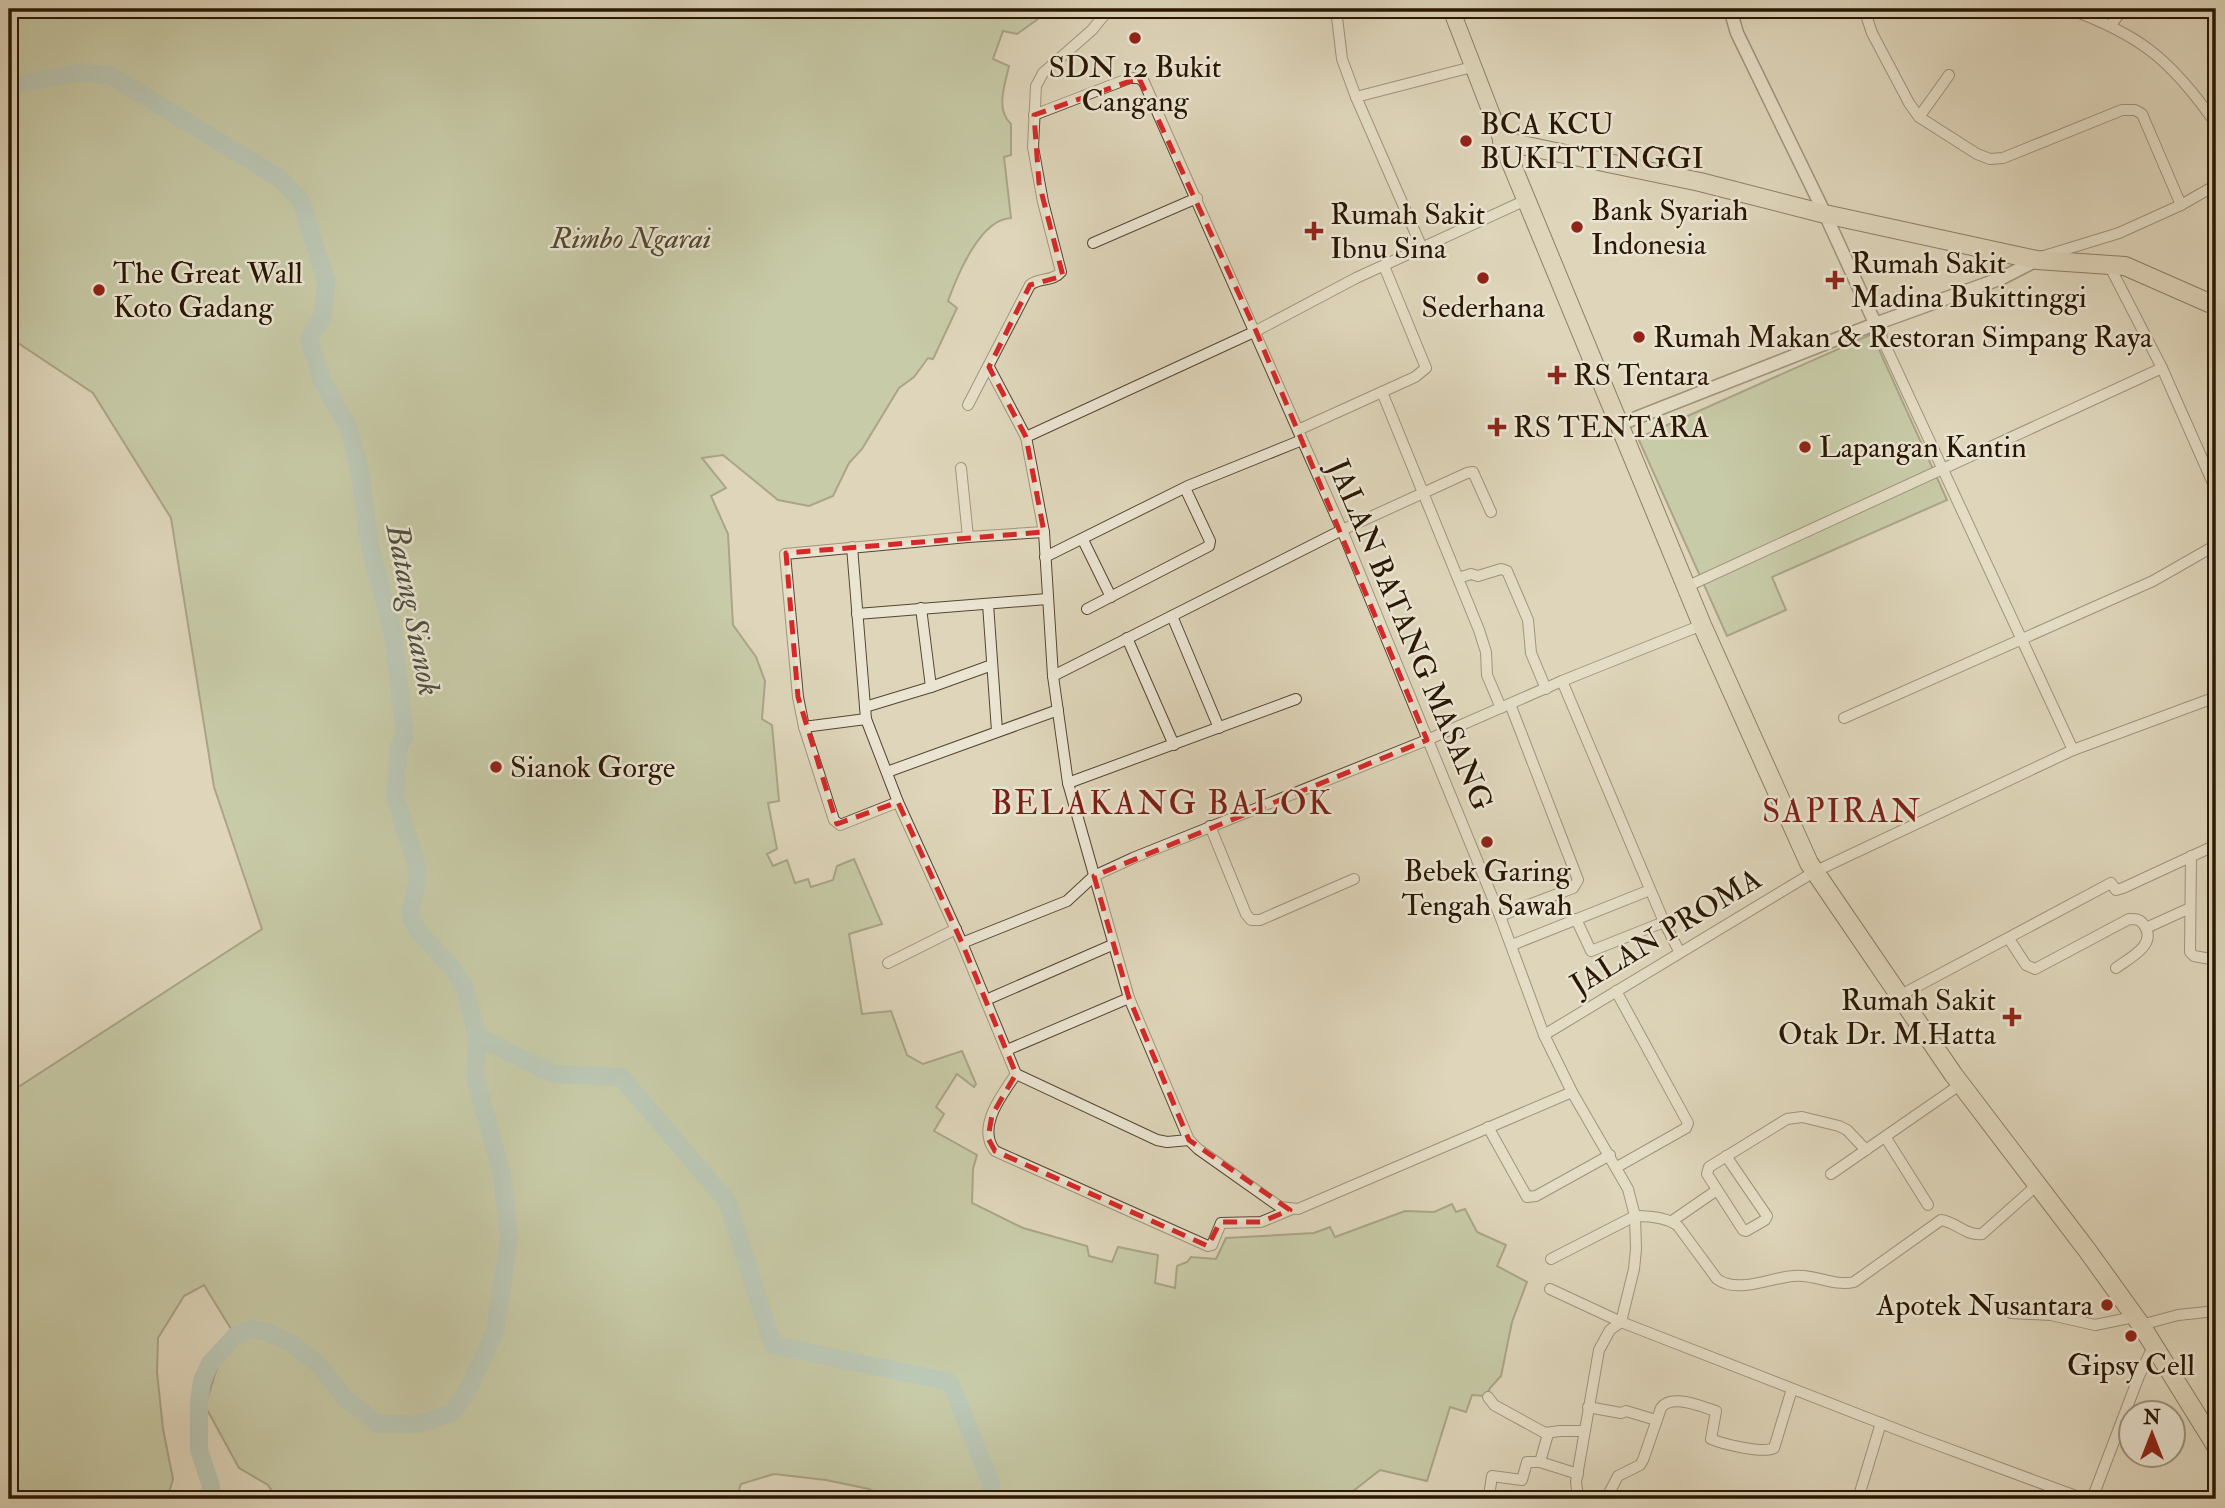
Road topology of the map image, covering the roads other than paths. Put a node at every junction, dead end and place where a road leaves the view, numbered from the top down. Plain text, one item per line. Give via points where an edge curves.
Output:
1 (1096, 9) edge
2 (1109, 9) edge
3 (1336, 9) edge
4 (1451, 9) edge
5 (1730, 9) edge
6 (1866, 9) edge
7 (2069, 9) edge
8 (2123, 9) edge
9 (1960, 13) dead end
10 (1100, 20) junction
11 (2110, 26) junction
12 (1472, 67) junction
13 (1949, 75) dead end
14 (1356, 97) junction
15 (1034, 115) junction
16 (1919, 117) junction
17 (2216, 124) edge
18 (1502, 141) junction
19 (2216, 185) edge
20 (1197, 198) junction
21 (1527, 200) junction
22 (2181, 205) junction
23 (1825, 214) junction
24 (1093, 243) dead end
25 (1422, 248) junction
26 (2037, 260) junction
27 (2108, 263) junction
28 (1384, 266) junction
29 (2216, 306) edge
30 (1878, 329) junction
31 (1256, 331) junction
32 (989, 368) junction
33 (2162, 368) junction
34 (1382, 392) junction
35 (968, 405) dead end
36 (1618, 425) junction
37 (1300, 435) junction
38 (1026, 437) junction
39 (961, 468) dead end
40 (1944, 469) junction
41 (1185, 488) junction
42 (2216, 490) edge
43 (1422, 493) junction
44 (1491, 512) dead end
45 (1342, 530) junction
46 (1044, 532) junction
47 (968, 537) junction
48 (1083, 540) junction
49 (2216, 545) edge
50 (852, 547) junction
51 (1045, 558) junction
52 (1458, 578) junction
53 (1686, 587) junction
54 (1111, 597) junction
55 (1047, 599) junction
56 (988, 604) junction
57 (921, 608) junction
58 (1087, 609) dead end
59 (857, 614) junction
60 (1172, 616) junction
61 (1702, 625) junction
62 (1127, 638) junction
63 (2022, 638) junction
64 (992, 665) junction
65 (1053, 676) junction
66 (1562, 681) junction
67 (931, 687) junction
68 (1546, 689) junction
69 (2216, 696) edge
70 (1296, 699) dead end
71 (1506, 706) junction
72 (865, 707) junction
73 (1058, 710) junction
74 (1843, 718) dead end
75 (866, 719) junction
76 (804, 727) junction
77 (1219, 728) junction
78 (997, 731) junction
79 (1427, 740) junction
80 (1174, 745) junction
81 (2073, 750) junction
82 (887, 772) junction
83 (1068, 783) junction
84 (898, 802) junction
85 (1210, 826) junction
86 (2216, 845) edge
87 (2192, 856) junction
88 (1814, 872) junction
89 (1094, 876) junction
90 (1354, 879) dead end
91 (1650, 890) junction
92 (2190, 908) junction
93 (1500, 916) junction
94 (1576, 919) junction
95 (1664, 922) junction
96 (2146, 928) junction
97 (956, 929) junction
98 (2009, 939) junction
99 (962, 943) junction
100 (1112, 945) junction
101 (1512, 945) junction
102 (1679, 951) junction
103 (2216, 960) edge
104 (888, 963) dead end
105 (2116, 968) dead end
106 (1616, 991) junction
107 (1899, 996) junction
108 (1129, 998) junction
109 (986, 1000) junction
110 (1544, 1035) junction
111 (1007, 1050) junction
112 (1016, 1074) junction
113 (1961, 1084) junction
114 (1572, 1092) junction
115 (1488, 1127) junction
116 (1886, 1138) junction
117 (1189, 1140) junction
118 (1866, 1150) junction
119 (1610, 1155) junction
120 (1726, 1156) junction
121 (1617, 1167) junction
122 (1831, 1174) dead end
123 (2036, 1186) junction
124 (1717, 1190) junction
125 (1928, 1205) dead end
126 (1290, 1210) junction
127 (1635, 1216) junction
128 (1672, 1221) junction
129 (1551, 1259) dead end
130 (1550, 1289) dead end
131 (2216, 1311) edge
132 (2011, 1313) dead end
133 (2138, 1321) junction
134 (1621, 1322) junction
135 (2153, 1347) junction
136 (1792, 1389) junction
137 (1488, 1397) dead end
138 (1588, 1407) junction
139 (1656, 1420) junction
140 (1881, 1423) junction
141 (1583, 1431) junction
142 (1548, 1434) junction
143 (2216, 1446) edge
144 (1540, 1462) junction
145 (1577, 1474) junction
146 (1482, 1499) edge
147 (1581, 1499) edge
148 (1606, 1499) edge
149 (1858, 1499) edge
150 (2084, 1499) edge
151 (2092, 1499) edge

1 - 10 street
2 - 10 street
3 - 14 street via 1340,50
4 - 12 main road
5 - 23 street via 1737,33
6 - 9 street
6 - 16 street via 1872,33
7 - 11 street
8 - 11 street
10 - 15 street via 1043,72 1036,86
11 - 17 street via 2172,67
12 - 14 street
12 - 18 main road
13 - 16 street
14 - 25 street
15 - 20 street, JALAN BATANG MASANG via 1139,78
15 - 32 street via 1039,183 1061,272 1030,285
16 - 22 street via 1977,154 1996,159 2122,110 2135,110 2142,114
18 - 21 highway
18 - 23 highway via 1700,182
19 - 22 street
20 - 24 street
20 - 31 street, JALAN BATANG MASANG
21 - 25 street
21 - 36 highway
22 - 26 street via 2119,233
23 - 26 highway
23 - 30 street
25 - 28 street
26 - 27 highway
26 - 30 street
27 - 29 highway via 2139,271
27 - 33 street
28 - 31 street
28 - 34 street via 1426,368
30 - 36 street
30 - 40 street
31 - 37 street, JALAN BATANG MASANG
31 - 38 street
32 - 35 street
32 - 38 street
33 - 40 street
33 - 42 street
34 - 37 street
34 - 43 street
36 - 53 highway
37 - 41 street
37 - 45 street, JALAN BATANG MASANG
38 - 46 street
39 - 47 street
40 - 53 street
40 - 63 street
41 - 48 street
41 - 54 street via 1209,546
43 - 44 street via 1473,472
43 - 45 street
43 - 52 street
45 - 60 street
45 - 79 street, JALAN BATANG MASANG
46 - 47 street
46 - 51 street
47 - 50 street
48 - 51 street
48 - 54 street
49 - 63 street via 2153,582
50 - 59 street
50 - 76 street via 785,554
51 - 55 street
52 - 68 street via 1507,571 1528,620 1531,653
52 - 71 street via 1486,652 1487,675
53 - 61 highway
54 - 58 street
55 - 56 street
55 - 65 street
56 - 57 street
56 - 64 street
57 - 59 street
57 - 67 street
59 - 72 street
60 - 62 street
60 - 77 street
61 - 66 street
61 - 88 highway
62 - 65 street
62 - 80 street
63 - 74 street
63 - 81 street
64 - 67 street
64 - 78 street
65 - 73 street
66 - 68 street
66 - 91 street
67 - 72 street
68 - 71 street
69 - 81 street, JALAN PROMA
70 - 77 street
71 - 79 street
71 - 93 street via 1578,880 1573,888
72 - 75 street
73 - 78 street
73 - 83 street
75 - 76 street
75 - 82 street
76 - 84 street via 836,824
77 - 80 street
78 - 82 street
79 - 85 street
79 - 93 street, JALAN BATANG MASANG
80 - 83 street
81 - 88 street, JALAN PROMA
82 - 84 street
83 - 89 street
84 - 97 street
85 - 89 street
85 - 90 street via 1251,920
86 - 87 street
87 - 92 street
87 - 98 street via 2123,888 2116,890 2111,883
88 - 102 street, JALAN PROMA
88 - 107 highway
89 - 99 street via 1067,901
89 - 100 street
91 - 94 street
91 - 95 street
92 - 96 street
92 - 103 street via 2190,952
93 - 101 street, JALAN BATANG MASANG
94 - 95 street via 1591,951
94 - 101 street
95 - 102 street
96 - 98 street via 2141,921 2129,919 2035,968 2026,965
96 - 105 street via 2143,948
97 - 99 street
97 - 104 street
98 - 107 street
99 - 109 street
100 - 108 street
100 - 109 street
101 - 110 street, JALAN BATANG MASANG
102 - 106 street, JALAN PROMA
106 - 110 street, JALAN PROMA
106 - 121 street via 1688,1123
107 - 113 highway
108 - 111 street
108 - 117 street
109 - 111 street
110 - 114 street, JALAN BATANG MASANG
111 - 112 street
112 - 117 street via 1157,1140
112 - 126 street via 992,1115 988,1138 995,1151 1208,1246 1220,1223 1261,1222
113 - 116 street
113 - 123 highway
114 - 115 street
114 - 119 street, JALAN BATANG MASANG
115 - 119 street via 1527,1197
115 - 126 street
116 - 118 street
116 - 125 street
117 - 126 street via 1280,1208
118 - 120 street via 1843,1128 1796,1116
118 - 122 street
119 - 121 street, JALAN BATANG MASANG
120 - 124 street via 1707,1171
120 - 124 street via 1766,1218 1743,1230
121 - 127 street, JALAN BATANG MASANG
123 - 128 street via 1982,1234 1973,1235 1941,1220 1847,1284 1803,1275 1736,1286 1723,1283
123 - 133 highway
124 - 128 street
127 - 128 street
127 - 129 street
127 - 134 street, JALAN BATANG MASANG via 1634,1269
130 - 134 street
131 - 133 street
132 - 133 street via 2051,1315 2095,1325
133 - 135 highway
134 - 136 street
134 - 138 street via 1609,1330 1599,1350
135 - 143 highway
135 - 151 street
136 - 139 street via 1770,1450 1711,1439 1717,1413 1710,1409 1668,1401
136 - 140 street
137 - 142 street via 1494,1405
138 - 139 street via 1628,1411
138 - 141 street
139 - 148 street via 1640,1465 1618,1476
140 - 149 street
140 - 150 street
141 - 142 street
141 - 145 street
142 - 144 street
144 - 145 street
144 - 146 street via 1527,1462 1521,1481 1492,1476 1489,1496
145 - 147 street

